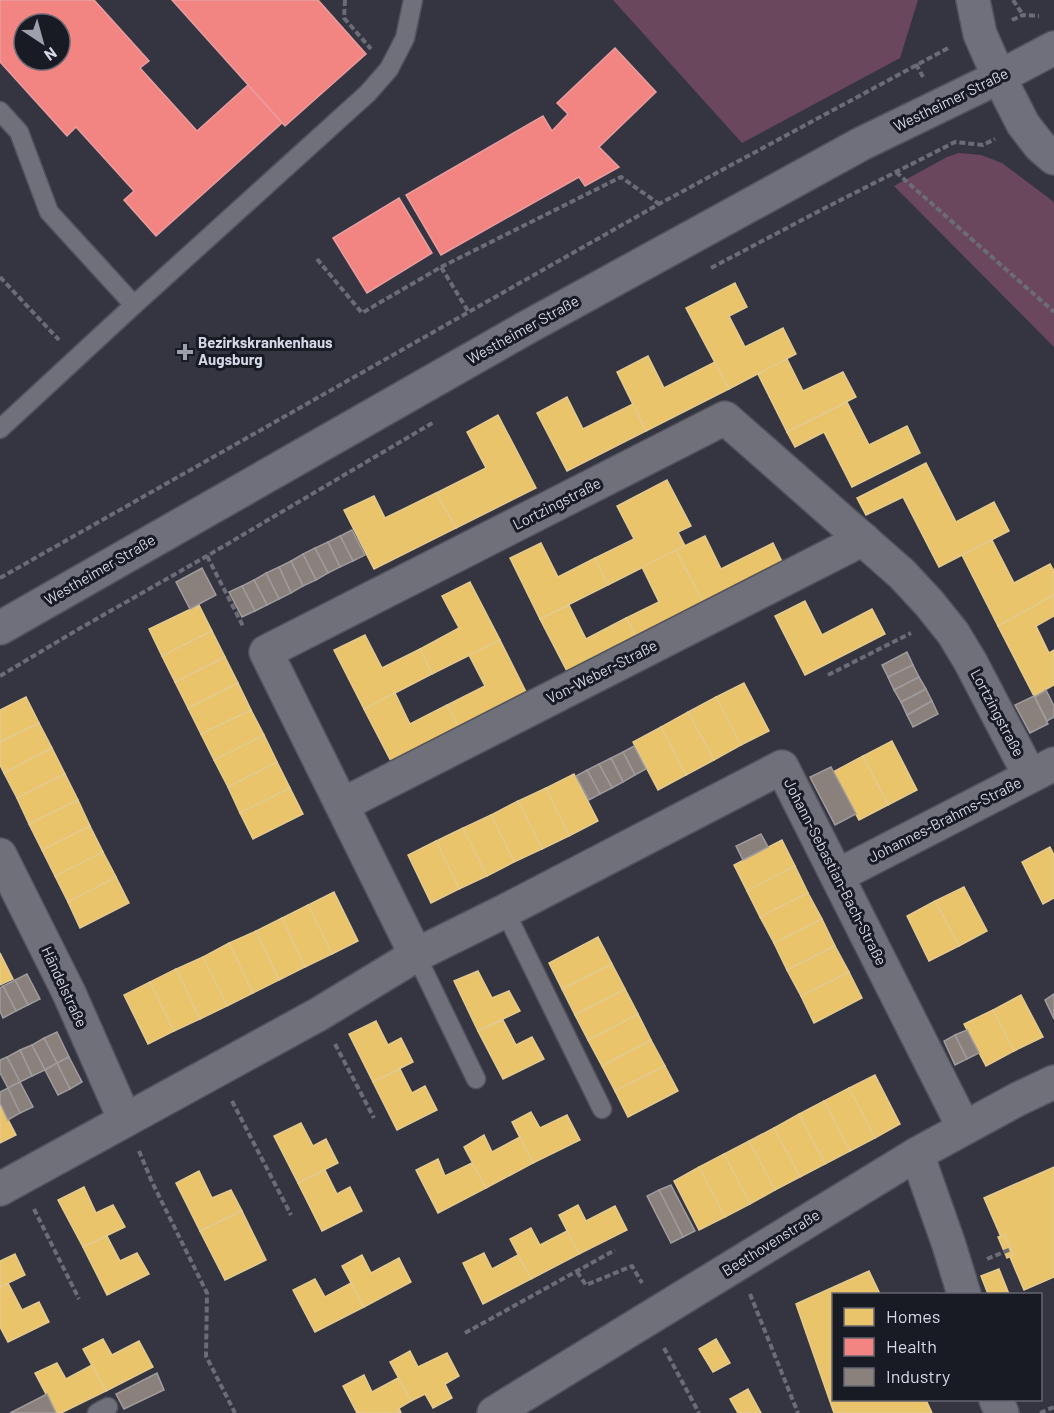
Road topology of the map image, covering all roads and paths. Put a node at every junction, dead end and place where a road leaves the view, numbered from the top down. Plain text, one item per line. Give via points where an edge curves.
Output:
1 (413, 0) edge
2 (974, 0) edge
3 (1013, 0) edge
4 (1023, 15) junction
5 (1043, 16) dead end
6 (980, 34) junction
7 (948, 48) dead end
8 (1054, 48) edge
9 (999, 77) junction
10 (0, 111) edge
11 (955, 142) dead end
12 (1054, 158) edge
13 (896, 172) junction
14 (658, 204) junction
15 (317, 259) dead end
16 (441, 267) junction
17 (706, 271) dead end
18 (0, 277) edge
19 (134, 305) junction
20 (468, 311) junction
21 (1054, 312) edge
22 (64, 346) dead end
23 (439, 420) dead end
24 (0, 429) edge
25 (863, 539) junction
26 (207, 556) junction
27 (0, 578) edge
28 (941, 617) junction
29 (0, 628) edge
30 (266, 652) junction
31 (828, 675) dead end
32 (0, 676) edge
33 (1042, 770) edge
34 (342, 805) junction
35 (0, 855) edge
36 (837, 876) junction
37 (505, 911) junction
38 (416, 955) junction
39 (319, 1014) junction
40 (217, 1070) junction
41 (477, 1079) dead end
42 (1054, 1082) edge
43 (602, 1109) dead end
44 (374, 1118) dead end
45 (125, 1120) junction
46 (964, 1128) junction
47 (917, 1154) junction
48 (10, 1184) edge
49 (291, 1215) dead end
50 (615, 1250) dead end
51 (739, 1264) junction
52 (577, 1272) junction
53 (964, 1293) edge
54 (79, 1299) dead end
55 (654, 1315) junction
56 (465, 1334) dead end
57 (1054, 1407) edge
58 (235, 1413) edge
59 (494, 1413) edge
60 (699, 1413) edge
61 (798, 1413) edge
62 (1040, 1413) edge

1 - 19 lane via 405,38 389,69 368,93
2 - 6 street
3 - 4 path
4 - 5 path
4 - 6 path
6 - 9 street
7 - 14 path
8 - 9 street, Westheimer Straße
9 - 12 street via 1023,124
9 - 29 street, Westheimer Straße via 861,144 545,317
10 - 19 lane via 19,132 49,212
11 - 13 path
13 - 17 path
13 - 21 path
14 - 16 path via 621,177
14 - 20 path
15 - 16 path via 362,313
16 - 20 path
18 - 22 path
19 - 24 lane
20 - 27 path
23 - 26 path
25 - 28 street, Lortzingstraße via 902,573
25 - 30 street, Lortzingstraße via 725,418
25 - 34 street, Von-Weber-Straße
26 - 30 path via 252,643
26 - 32 path
28 - 31 path
28 - 33 street, Lortzingstraße
30 - 34 street
33 - 36 street, Johannes-Brahms-Straße
34 - 38 street
35 - 45 street, Händelstraße via 69,993
36 - 37 street, Johann-Sebastian-Bach-Straße via 782,767
36 - 46 street, Johann-Sebastian-Bach-Straße
37 - 38 street, Johann-Sebastian-Bach-Straße
37 - 43 lane
38 - 39 street, Johann-Sebastian-Bach-Straße
38 - 41 lane
39 - 40 street, Johann-Sebastian-Bach-Straße
39 - 44 path
40 - 45 street, Johann-Sebastian-Bach-Straße
40 - 49 path
42 - 46 street, Beethovenstraße
45 - 48 street, Johann-Sebastian-Bach-Straße
45 - 58 path via 207,1293 206,1356
46 - 47 street, Beethovenstraße
47 - 51 street, Beethovenstraße
47 - 53 street
48 - 54 path
50 - 52 path
51 - 55 street, Beethovenstraße
51 - 61 path
52 - 55 path via 586,1285 632,1266
52 - 56 path
55 - 59 street, Beethovenstraße
55 - 60 path
57 - 62 path

